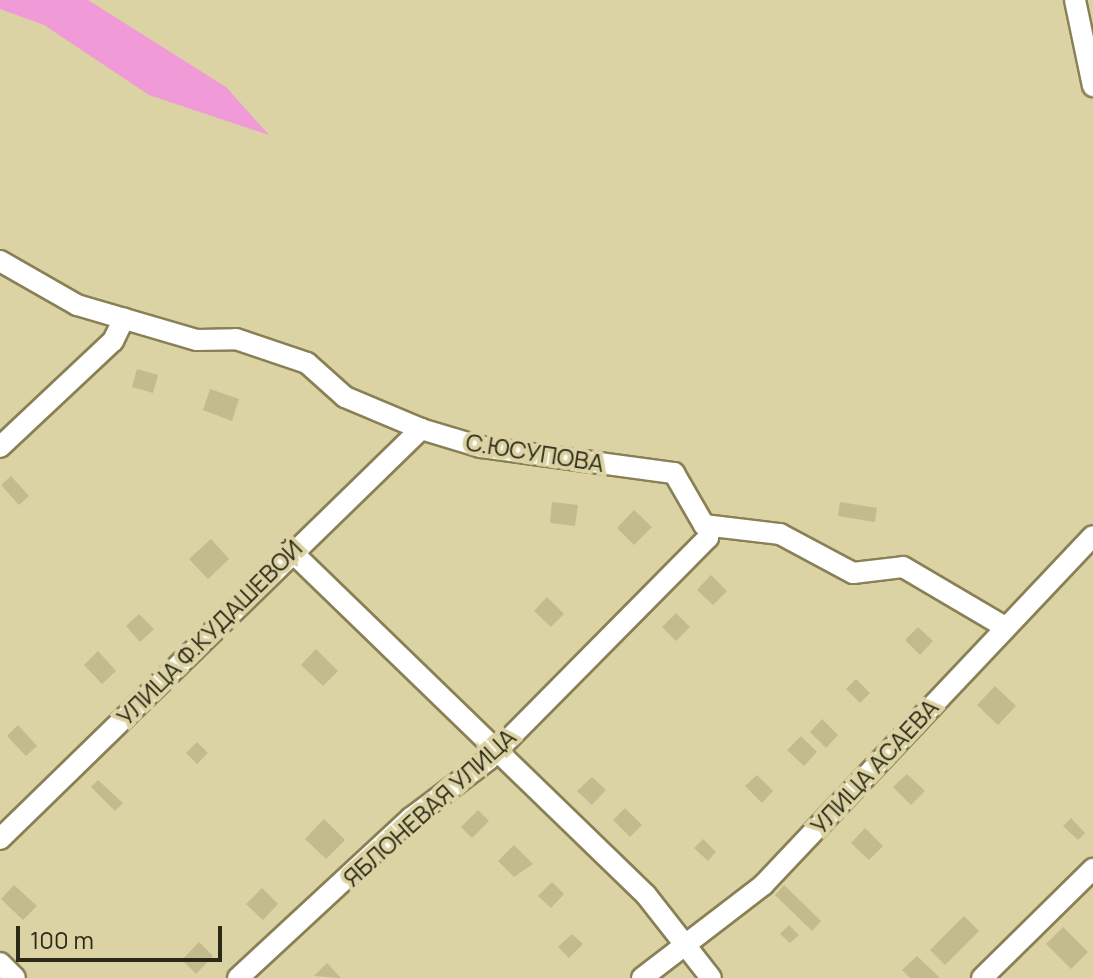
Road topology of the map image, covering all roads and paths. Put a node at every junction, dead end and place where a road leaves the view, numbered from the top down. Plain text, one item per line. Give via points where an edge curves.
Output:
1 (1075, 0) edge
2 (1092, 72) edge
3 (0, 261) edge
4 (124, 318) junction
5 (421, 429) junction
6 (0, 447) edge
7 (710, 526) junction
8 (1092, 536) edge
9 (291, 551) junction
10 (1005, 627) junction
11 (497, 751) junction
12 (0, 839) edge
13 (1093, 869) edge
14 (680, 946) junction
15 (0, 963) edge
16 (15, 978) edge
17 (238, 978) edge
18 (642, 978) edge
19 (711, 978) edge
20 (982, 978) edge

1 - 2 street
3 - 4 street, С.ЮСУПОВА via 77,305
4 - 5 street, С.ЮСУПОВА via 197,340 236,339 307,363 345,397
4 - 6 street via 113,341
5 - 7 street, С.ЮСУПОВА via 481,447 674,473
5 - 9 street, УЛИЦА Ф.КУДАШЕВОЙ
7 - 10 street via 780,534 853,573 903,567
7 - 11 street, ЯБЛОНЕВАЯ УЛИЦА via 708,538
8 - 10 street, УЛИЦА АСАЕВА
9 - 11 street
9 - 12 street, УЛИЦА Ф.КУДАШЕВОЙ
10 - 14 street, УЛИЦА АСАЕВА via 763,885
11 - 14 street via 646,895
11 - 17 street, ЯБЛОНЕВАЯ УЛИЦА via 411,818
13 - 20 street
14 - 18 street, УЛИЦА АСАЕВА
14 - 19 street
15 - 16 street

